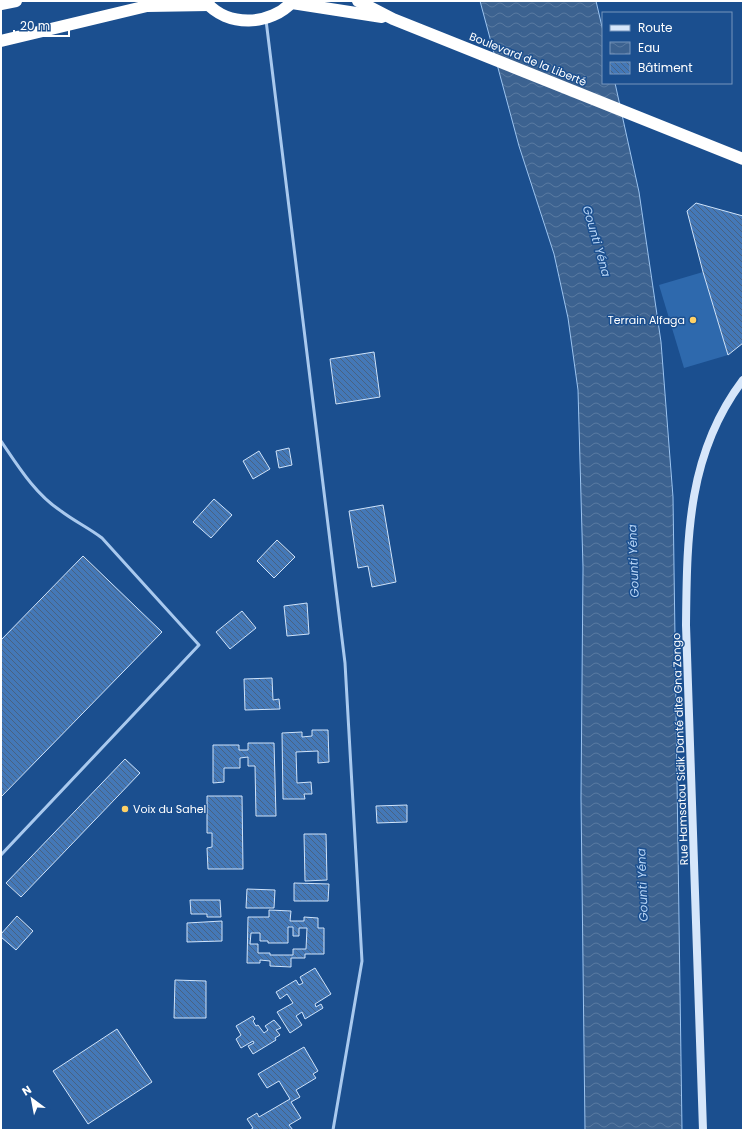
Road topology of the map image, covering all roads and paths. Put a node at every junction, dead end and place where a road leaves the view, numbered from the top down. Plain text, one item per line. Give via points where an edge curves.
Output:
1 (16, 1) edge
2 (358, 1) edge
3 (293, 2) edge
4 (207, 3) edge
5 (1, 4) edge
6 (266, 19) junction
7 (393, 19) junction
8 (1, 41) edge
9 (743, 159) edge
10 (743, 380) edge
11 (1, 441) edge
12 (1, 855) edge
13 (333, 1130) edge
14 (703, 1130) edge

1 - 5 highway
2 - 7 highway, Boulevard de la Liberté
3 - 6 highway
3 - 7 highway, Boulevard de la Liberté
4 - 6 highway via 221,14 236,20
4 - 8 highway via 147,6
6 - 13 lane via 345,663 362,962
7 - 9 highway, Boulevard de la Liberté
10 - 14 street, Rue Hamsatou Sidik Danté dite Gna Zongo via 727,400 706,450 691,510 687,550 687,633
11 - 12 lane via 40,493 60,511 102,538 199,644

